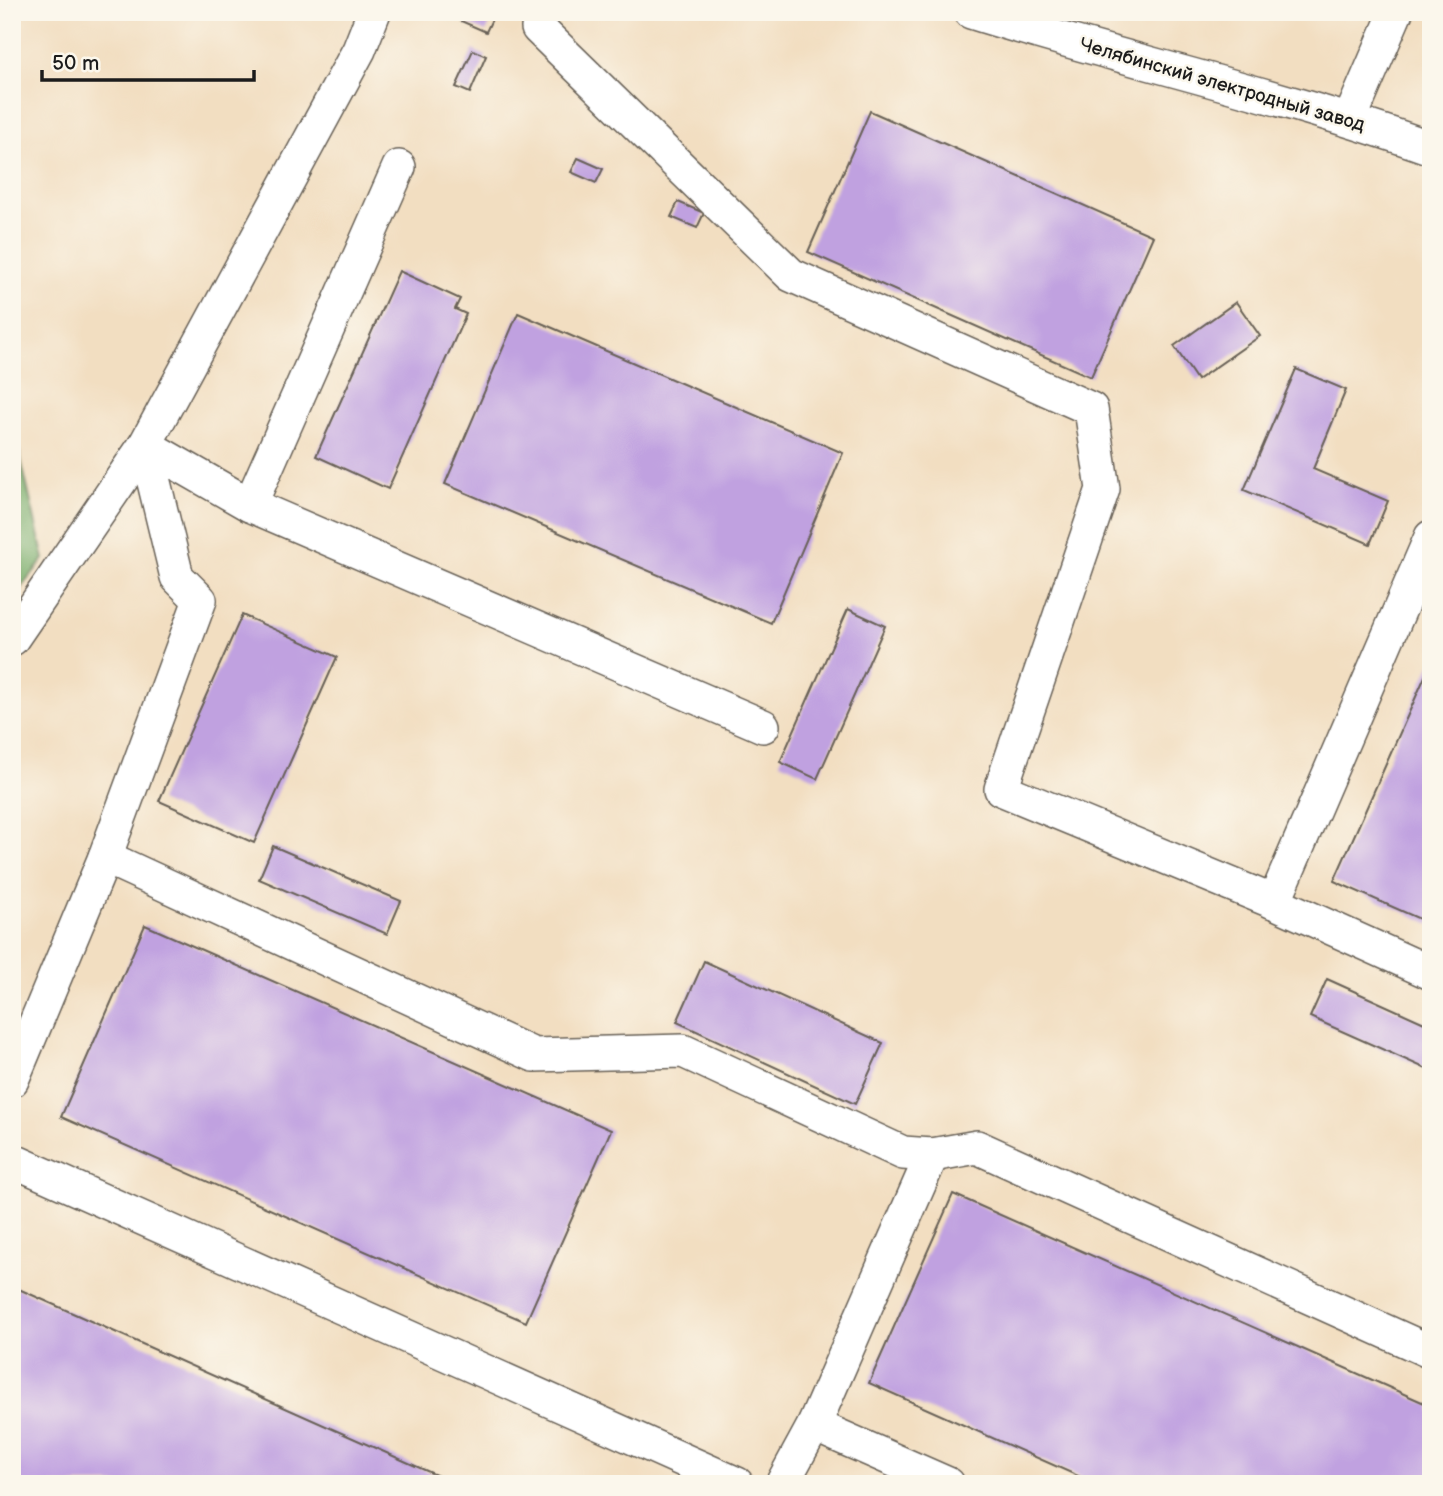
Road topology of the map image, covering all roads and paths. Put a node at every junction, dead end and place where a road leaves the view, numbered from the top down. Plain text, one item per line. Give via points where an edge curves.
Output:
1 (373, 12) edge
2 (971, 12) edge
3 (1396, 12) edge
4 (538, 29) dead end
5 (1350, 119) junction
6 (1431, 148) edge
7 (399, 167) dead end
8 (145, 446) junction
9 (250, 505) junction
10 (1431, 537) edge
11 (12, 639) edge
12 (763, 726) dead end
13 (105, 857) junction
14 (1274, 902) junction
15 (1431, 973) edge
16 (12, 1080) edge
17 (932, 1155) junction
18 (12, 1160) edge
19 (1431, 1352) edge
20 (814, 1425) junction
21 (737, 1484) edge
22 (782, 1484) edge
23 (948, 1484) edge

1 - 8 street via 359,50
2 - 5 street, Челябинский электродный завод
3 - 5 street
4 - 14 street via 791,275 1091,409 1103,489 1001,789
5 - 6 street, Челябинский электродный завод
7 - 9 street
8 - 9 street
8 - 11 street
8 - 13 street via 177,577 200,600
9 - 12 street
10 - 14 street
13 - 16 street
13 - 17 street via 534,1055 683,1051 903,1153
14 - 15 street
17 - 19 street via 977,1147
17 - 20 street
18 - 21 street
20 - 22 street
20 - 23 street

